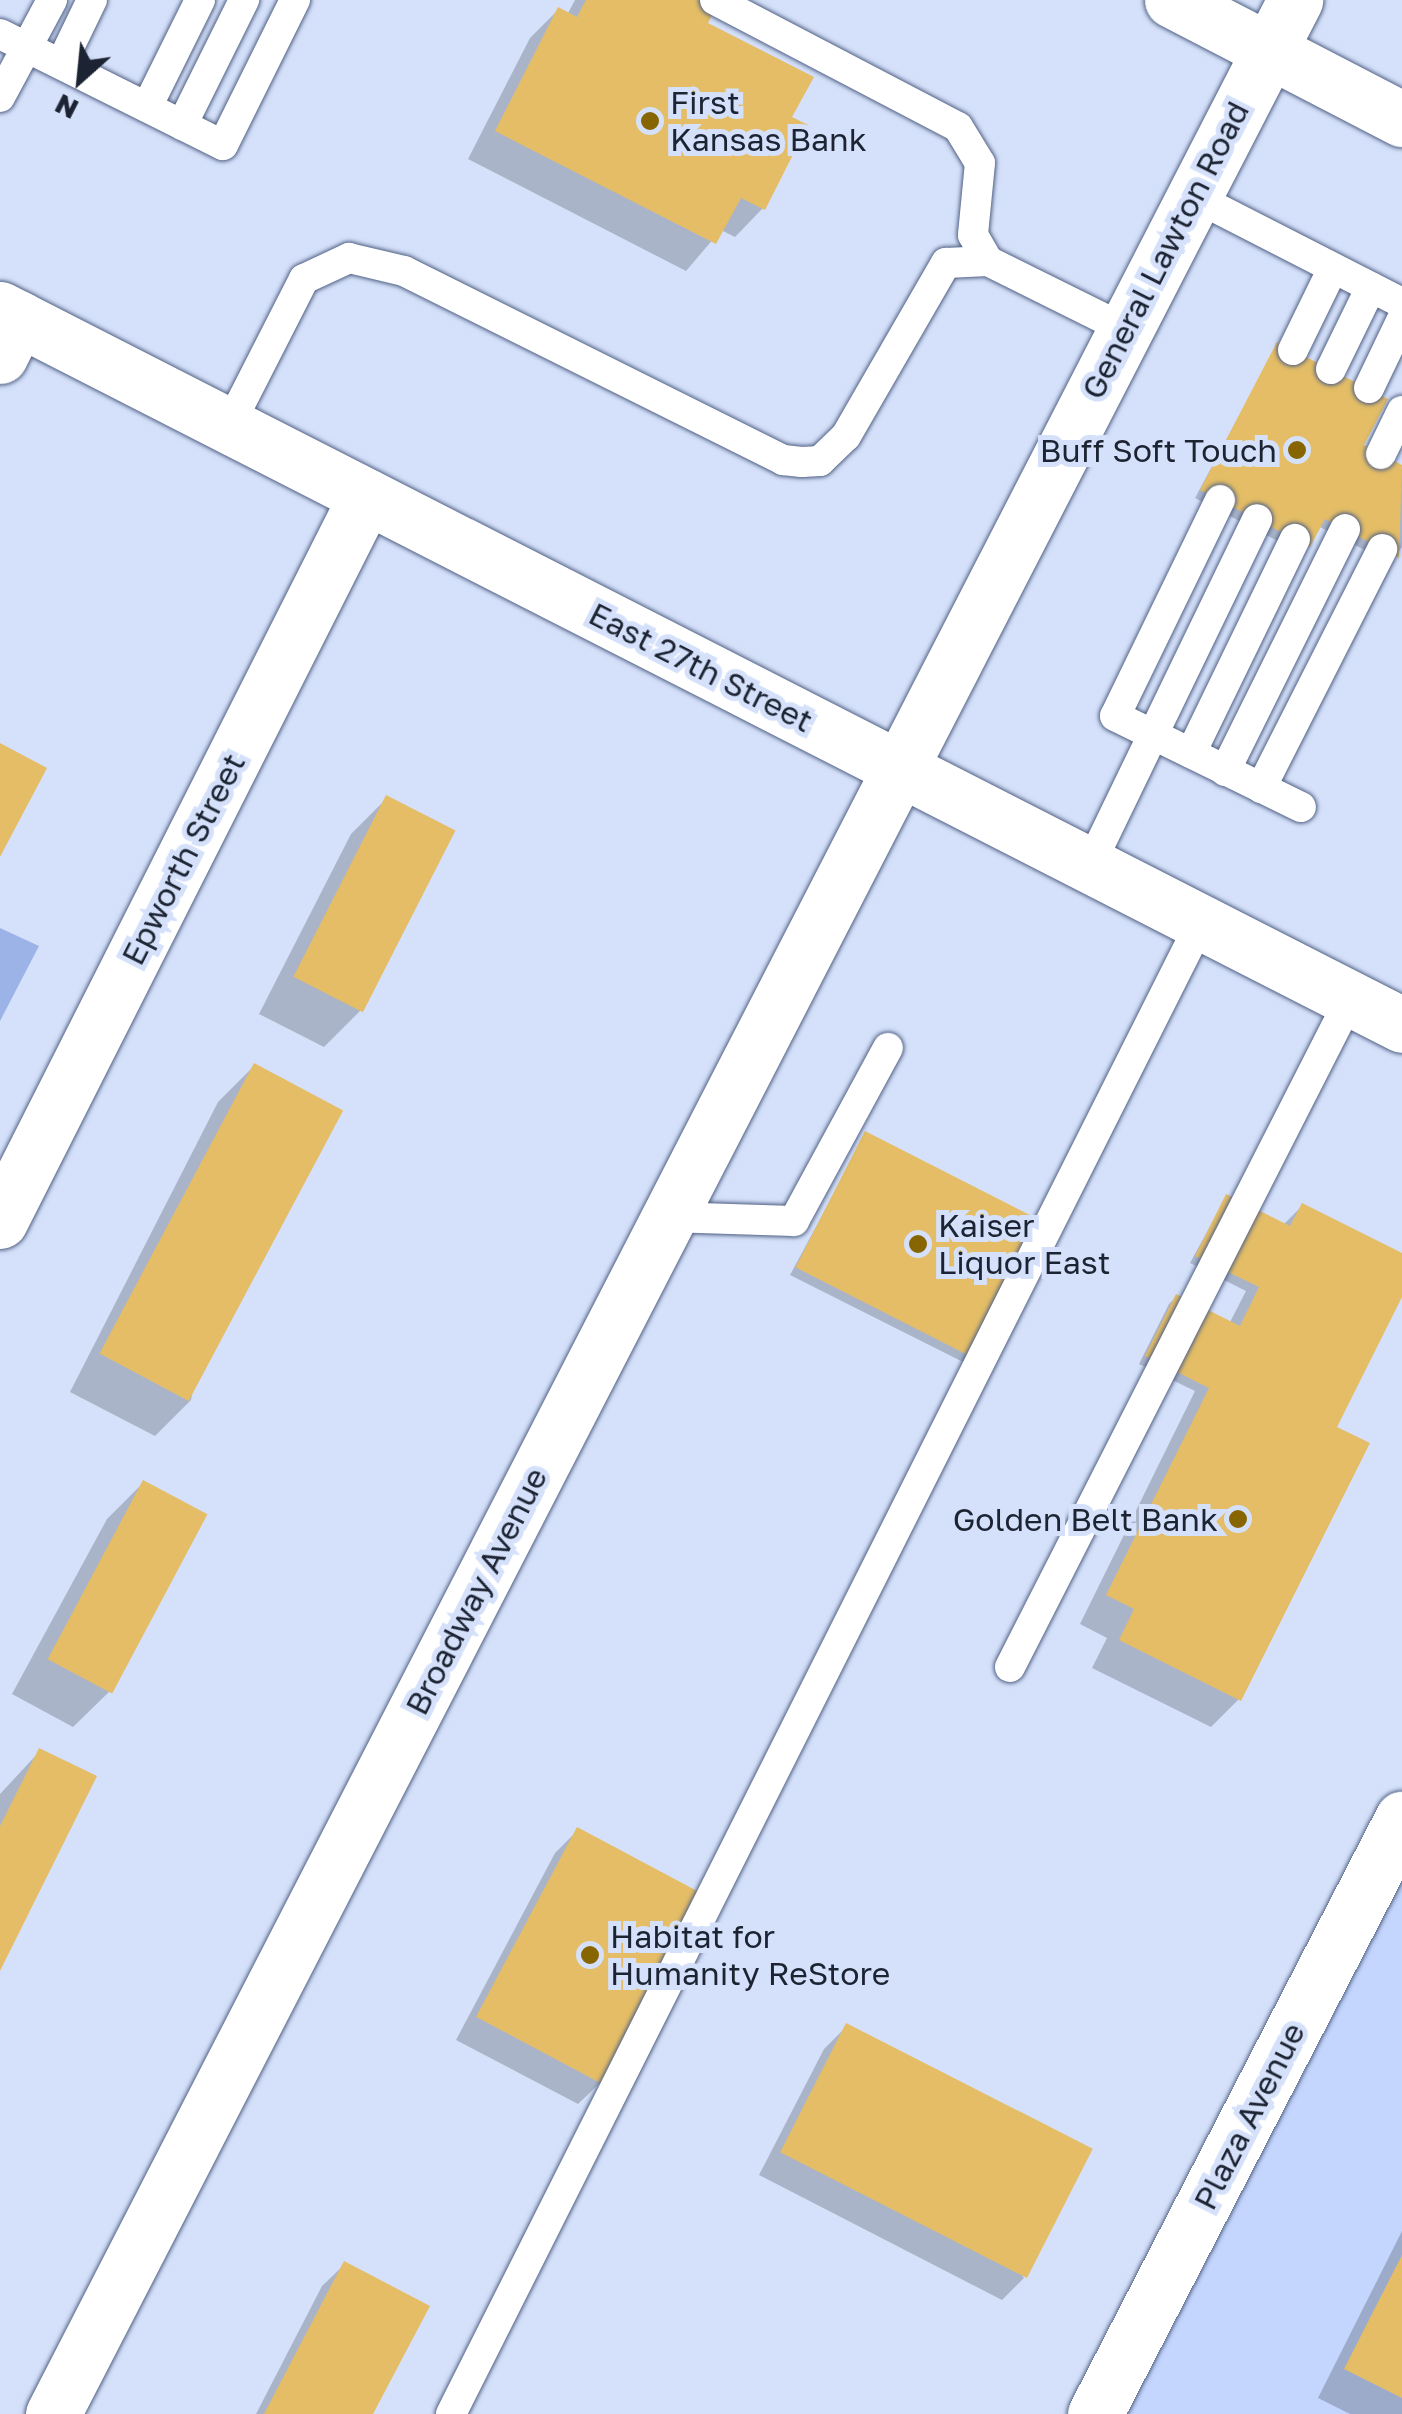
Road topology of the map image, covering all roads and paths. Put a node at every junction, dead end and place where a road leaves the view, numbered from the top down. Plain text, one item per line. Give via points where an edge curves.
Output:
1 (52, 0) edge
2 (92, 0) edge
3 (200, 0) edge
4 (244, 0) edge
5 (295, 0) edge
6 (714, 0) edge
7 (1172, 0) edge
8 (1295, 0) edge
9 (0, 34) edge
10 (28, 48) junction
11 (1268, 50) junction
12 (61, 64) junction
13 (0, 97) edge
14 (147, 107) junction
15 (1402, 118) edge
16 (182, 125) junction
17 (1193, 196) junction
18 (988, 261) junction
19 (1334, 268) junction
20 (1371, 287) junction
21 (1402, 302) edge
22 (1402, 319) edge
23 (6, 328) edge
24 (1125, 329) junction
25 (1293, 350) dead end
26 (1330, 369) dead end
27 (1369, 388) dead end
28 (1402, 412) edge
29 (229, 426) junction
30 (1381, 454) dead end
31 (366, 496) junction
32 (1220, 500) dead end
33 (1258, 519) dead end
34 (1344, 529) dead end
35 (1295, 540) dead end
36 (1382, 548) dead end
37 (1152, 735) junction
38 (1191, 754) junction
39 (898, 768) junction
40 (1224, 770) junction
41 (1261, 788) junction
42 (1301, 808) dead end
43 (1090, 865) junction
44 (1201, 922) junction
45 (1350, 999) junction
46 (1402, 1025) edge
47 (888, 1048) dead end
48 (668, 1217) junction
49 (0, 1221) edge
50 (1010, 1667) dead end
51 (1402, 1818) edge
52 (53, 2414) edge
53 (450, 2414) edge
54 (1095, 2414) edge

1 - 10 lane
2 - 12 lane
3 - 14 lane
4 - 16 lane
5 - 16 lane via 223,145
6 - 18 lane via 958,127 980,163 974,235
7 - 11 street
8 - 11 street, General Lawton Road
9 - 10 lane
10 - 12 lane
10 - 13 lane
11 - 15 street
11 - 17 street, General Lawton Road
12 - 14 lane
14 - 16 lane
17 - 19 lane
17 - 24 street, General Lawton Road
18 - 24 lane
18 - 29 lane via 960,258 934,275 846,436 820,461 783,460 404,271 362,258 337,259 304,279
19 - 20 lane
19 - 25 lane
20 - 21 lane
20 - 26 lane
22 - 27 lane
23 - 29 street, East 27th Street
24 - 39 street, General Lawton Road
28 - 30 lane
29 - 31 street, East 27th Street
31 - 39 street, East 27th Street
31 - 49 street, Epworth Street
32 - 37 lane via 1115,716
33 - 37 lane
34 - 40 lane
35 - 38 lane
36 - 41 lane
37 - 38 lane
37 - 43 lane
38 - 40 lane
39 - 43 street, East 27th Street
39 - 48 street, Broadway Avenue
40 - 41 lane
41 - 42 lane
43 - 44 street, East 27th Street
44 - 45 street, East 27th Street
44 - 53 lane
45 - 46 street, East 27th Street
45 - 50 lane
47 - 48 lane via 794,1221
48 - 52 street, Broadway Avenue
51 - 54 street, Plaza Avenue

